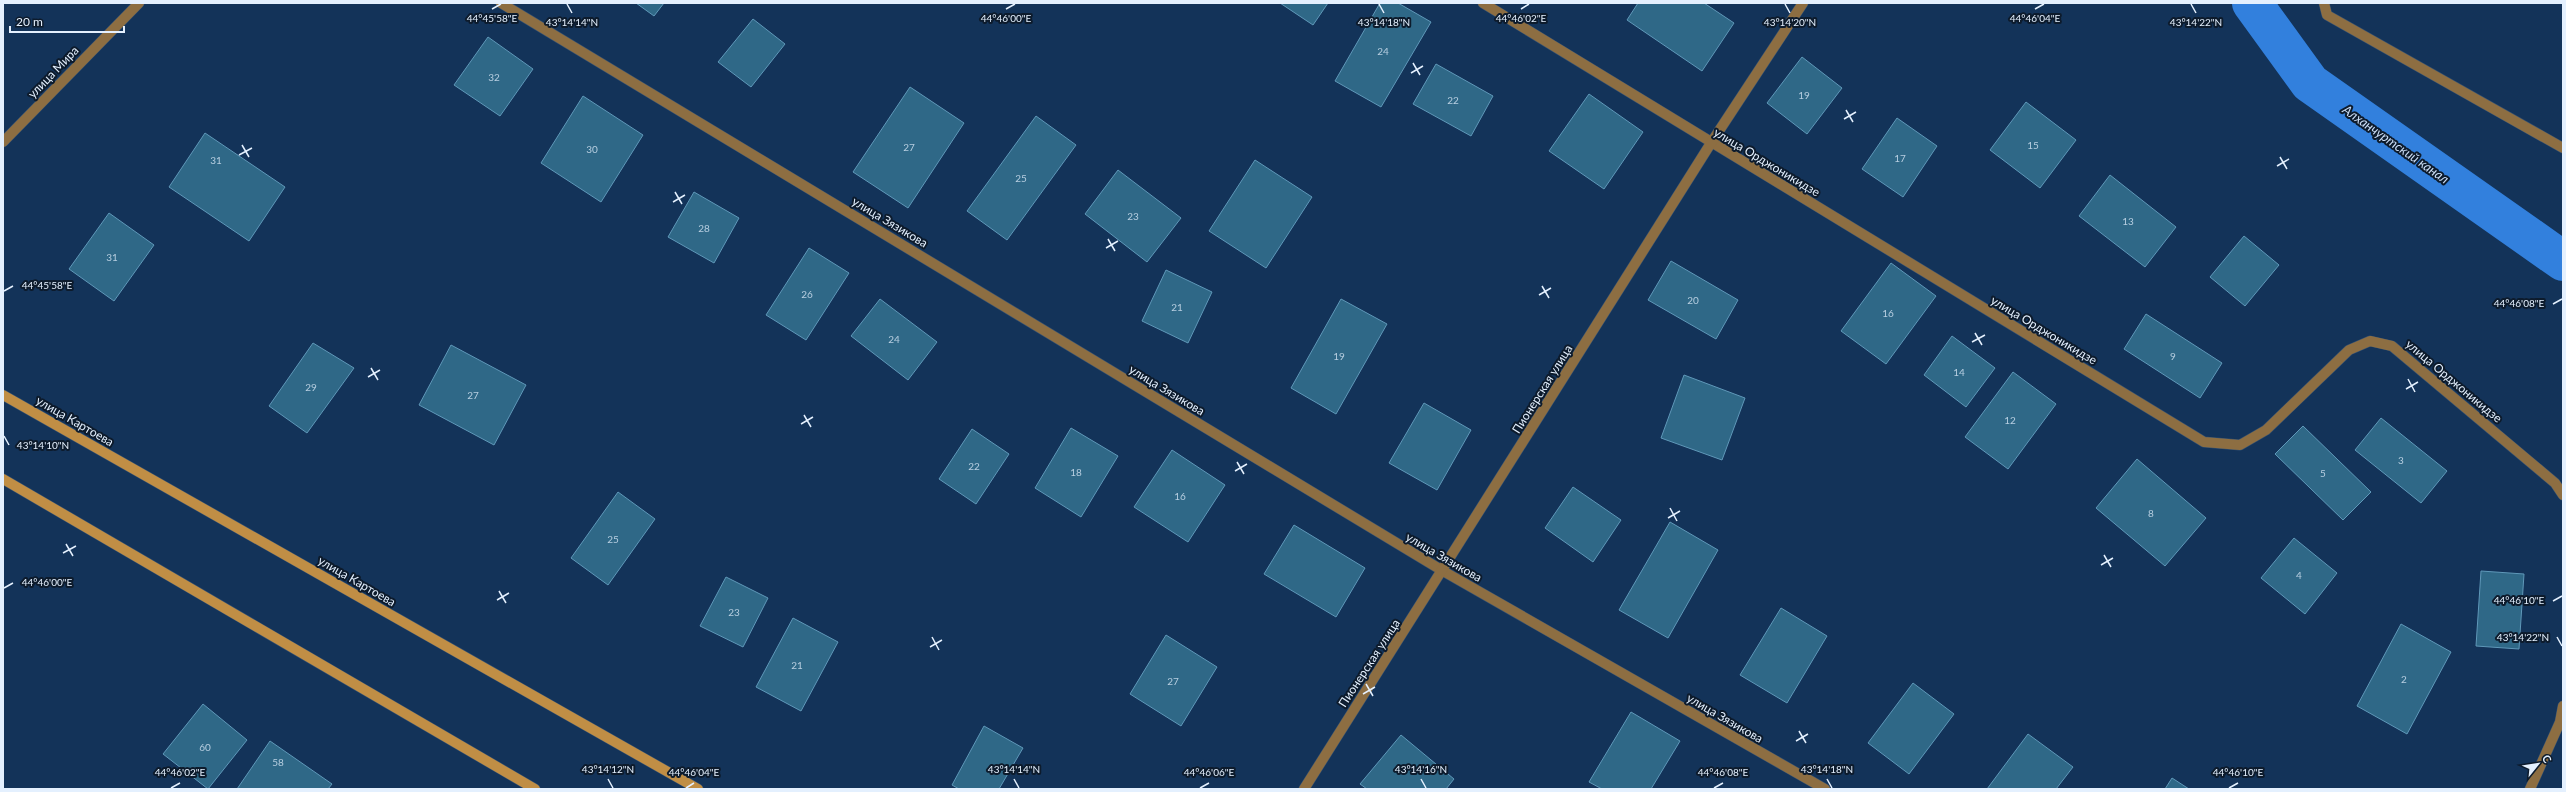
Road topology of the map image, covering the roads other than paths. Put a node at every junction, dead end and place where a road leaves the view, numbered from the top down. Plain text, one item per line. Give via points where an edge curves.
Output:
1 (139, 3) edge
2 (501, 3) edge
3 (1483, 3) edge
4 (1803, 3) edge
5 (2324, 3) edge
6 (3, 142) edge
7 (1711, 143) junction
8 (2563, 148) edge
9 (3, 395) edge
10 (3, 479) edge
11 (2563, 495) edge
12 (1442, 571) junction
13 (2563, 706) edge
14 (522, 786) edge
15 (535, 789) edge
16 (698, 789) edge
17 (1304, 789) edge
18 (1825, 789) edge
19 (2530, 789) edge

1 - 6 street, улица Мира
2 - 12 street, улица Зязикова
3 - 7 street, улица Орджоникидзе
4 - 7 street, Пионерская улица
5 - 8 street via 2327,15
7 - 11 street, улица Орджоникидзе via 2204,442 2240,445 2266,430 2349,350 2370,341 2392,346 2555,483
7 - 12 street, Пионерская улица
9 - 16 main road, улица Картоева
10 - 14 main road
12 - 17 street, Пионерская улица
12 - 18 street, улица Зязикова
13 - 19 street via 2560,722
14 - 15 main road

